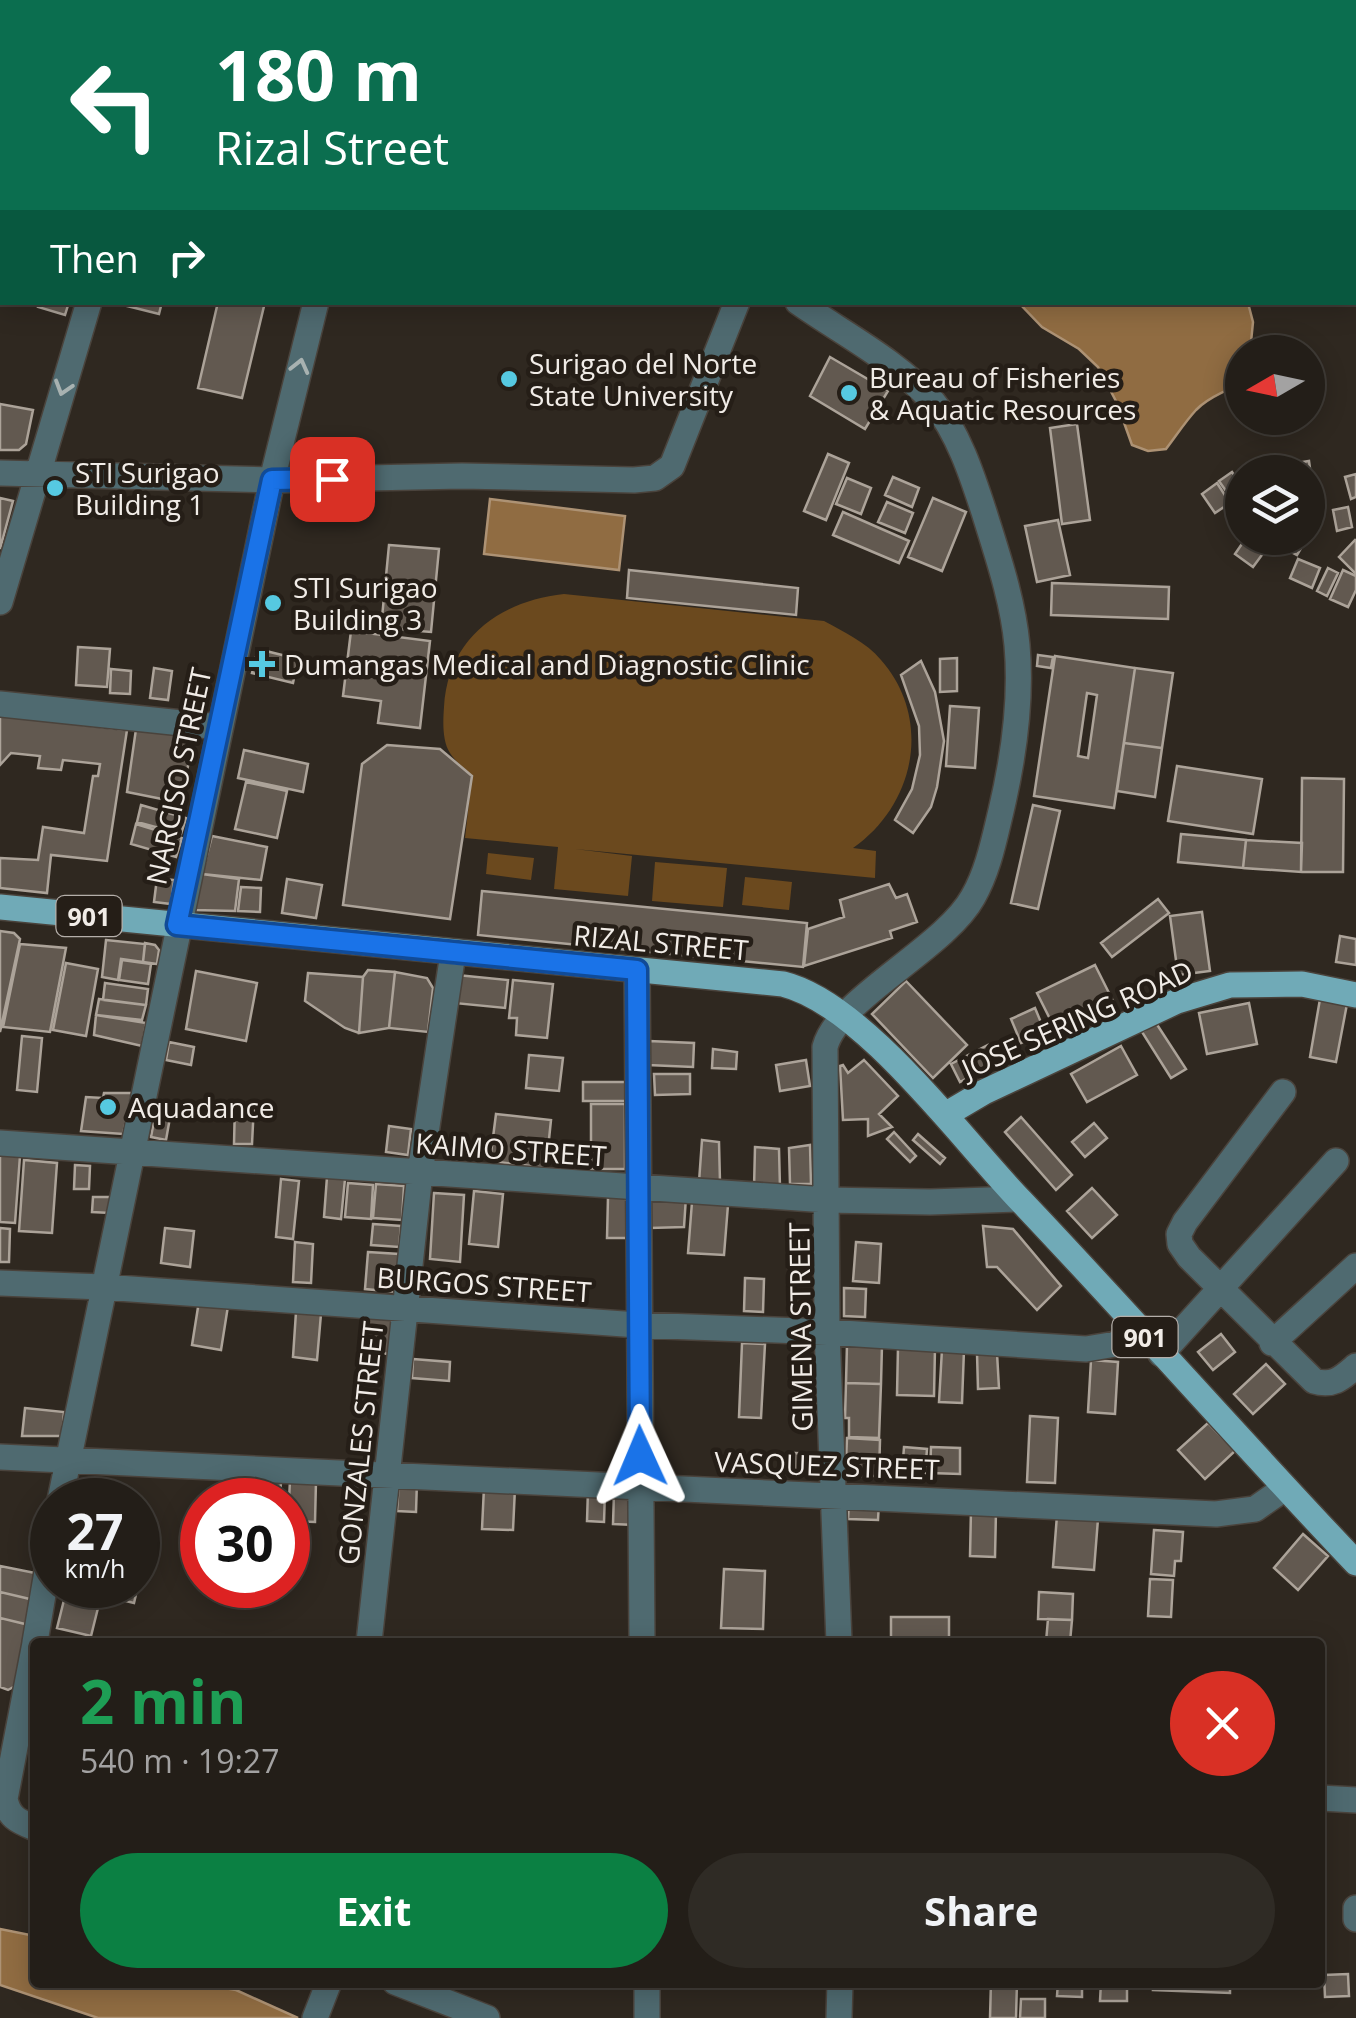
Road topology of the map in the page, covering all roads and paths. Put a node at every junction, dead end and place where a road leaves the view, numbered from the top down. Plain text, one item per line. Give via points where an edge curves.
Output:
1 (88, 305) edge
2 (315, 305) edge
3 (736, 305) edge
4 (802, 305) edge
5 (0, 473) edge
6 (37, 473) junction
7 (272, 480) junction
8 (0, 602) edge
9 (0, 704) edge
10 (220, 727) junction
11 (0, 906) edge
12 (177, 925) junction
13 (453, 953) junction
14 (637, 970) junction
15 (1356, 995) edge
16 (845, 1016) junction
17 (1283, 1092) dead end
18 (945, 1115) junction
19 (0, 1143) edge
20 (130, 1152) junction
21 (1336, 1160) dead end
22 (420, 1172) junction
23 (639, 1188) junction
24 (1018, 1199) junction
25 (827, 1200) junction
26 (1356, 1266) edge
27 (0, 1283) edge
28 (103, 1286) junction
29 (1219, 1290) junction
30 (406, 1308) junction
31 (638, 1325) junction
32 (1137, 1329) junction
33 (827, 1332) junction
34 (1272, 1342) junction
35 (1161, 1354) junction
36 (1356, 1366) edge
37 (0, 1457) edge
38 (66, 1461) junction
39 (385, 1475) junction
40 (63, 1478) edge
41 (640, 1488) junction
42 (1285, 1488) junction
43 (835, 1494) junction
44 (1356, 1563) edge
45 (41, 1608) edge
46 (36, 1638) edge
47 (369, 1638) edge
48 (642, 1638) edge
49 (839, 1638) edge
50 (30, 1666) edge
51 (19, 1716) edge
52 (1325, 1798) edge
53 (1356, 1800) edge
54 (30, 1826) edge
55 (1356, 1908) edge
56 (1356, 1919) edge
57 (327, 1988) edge
58 (410, 1988) edge
59 (647, 1988) edge
60 (840, 1988) edge
61 (315, 2018) edge
62 (487, 2018) edge
63 (647, 2018) edge
64 (840, 2018) edge

1 -> 6 street
7 -> 2 street, NARCISO STREET
3 - 7 street via 672,466 655,478
4 - 16 street via 916,384 941,414 975,484 1017,642 1014,746 988,860 972,899 949,927
5 - 6 street
6 - 7 street
6 - 8 street
7 - 10 street, NARCISO STREET
9 - 10 street
10 - 12 street, NARCISO STREET
11 - 12 main road, RIZAL STREET / 901
12 - 13 main road, RIZAL STREET / 901
12 - 20 street, NARCISO STREET
13 - 14 main road, RIZAL STREET / 901
13 - 22 street, GONZALES STREET
14 - 16 main road, RIZAL STREET / 901 via 782,984 811,993
14 - 23 street
15 - 18 main road, JOSE SERING ROAD via 1302,984 1230,985 1177,1001
16 - 18 main road, RIZAL STREET / 901
16 - 25 street, GIMENA STREET via 825,1047
17 - 29 street via 1179,1234 1189,1257
18 - 24 main road, RIZAL STREET / 901
19 - 20 street, KAIMO STREET
20 - 22 street, KAIMO STREET
20 - 28 street, NARCISO STREET
21 - 29 street
22 - 23 street, KAIMO STREET
22 - 30 street, GONZALES STREET
23 - 25 street, KAIMO STREET
23 - 31 street
24 - 25 street, KAIMO STREET
24 - 32 main road, RIZAL STREET / 901
25 - 33 street, GIMENA STREET
26 - 34 street
27 - 28 street, BURGOS STREET
28 - 30 street, BURGOS STREET
28 - 38 street, NARCISO STREET
29 - 34 street
29 - 35 street
30 - 31 street, BURGOS STREET
30 - 39 street, GONZALES STREET
31 - 33 street, BURGOS STREET
31 - 41 street
32 - 33 street, BURGOS STREET via 1116,1344 1086,1350
32 - 35 main road, RIZAL STREET / 901
33 - 43 street, GIMENA STREET
34 - 36 street via 1326,1385
35 - 42 main road, RIZAL STREET / 901
37 - 38 street, VASQUEZ STREET
38 - 39 street, VASQUEZ STREET
38 - 40 street, NARCISO STREET
39 - 41 street, VASQUEZ STREET
39 - 47 street, GONZALES STREET
41 - 43 street, VASQUEZ STREET
41 - 48 street
42 - 43 street, VASQUEZ STREET via 1254,1509 1216,1514
42 - 44 main road, 901
43 - 49 street, GIMENA STREET
45 - 46 street
50 - 51 street
51 - 54 street via 5,1799 14,1819
52 - 53 street
55 - 56 street
57 - 61 street
58 - 62 street
59 - 63 street
60 - 64 street

